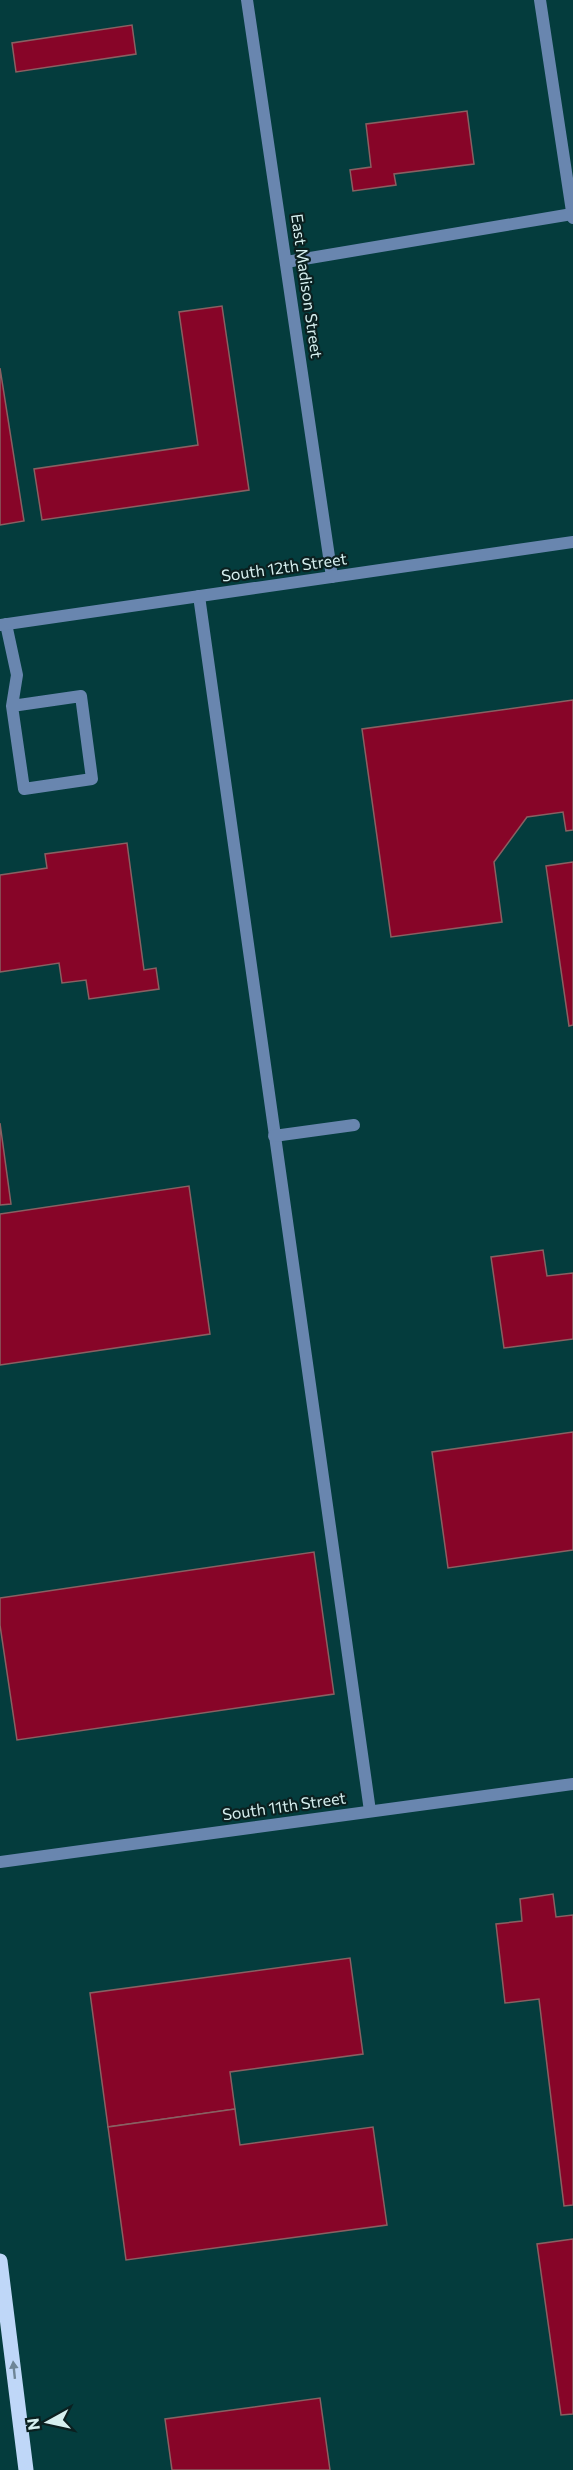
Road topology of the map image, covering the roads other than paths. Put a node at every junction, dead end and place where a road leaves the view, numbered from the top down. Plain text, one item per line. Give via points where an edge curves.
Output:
1 (247, 0) edge
2 (540, 0) edge
3 (573, 216) edge
4 (286, 262) junction
5 (573, 542) edge
6 (332, 577) junction
7 (199, 596) junction
8 (3, 624) edge
9 (12, 706) junction
10 (354, 1125) dead end
11 (274, 1136) junction
12 (573, 1784) edge
13 (370, 1811) junction
14 (0, 1862) edge
15 (0, 2261) edge
16 (26, 2470) edge

1 - 4 street, East Madison Street
2 - 3 street
3 - 4 street
4 - 6 street, East Madison Street
5 - 6 street, South 12th Street
6 - 7 street, South 12th Street
7 - 8 street, South 12th Street
7 - 11 street
8 - 9 street via 17,675
9 - 9 street via 24,789 93,779 81,696
10 - 11 street
11 - 13 street
12 - 13 street, South 11th Street
13 - 14 street, South 11th Street
16 -> 15 main road

